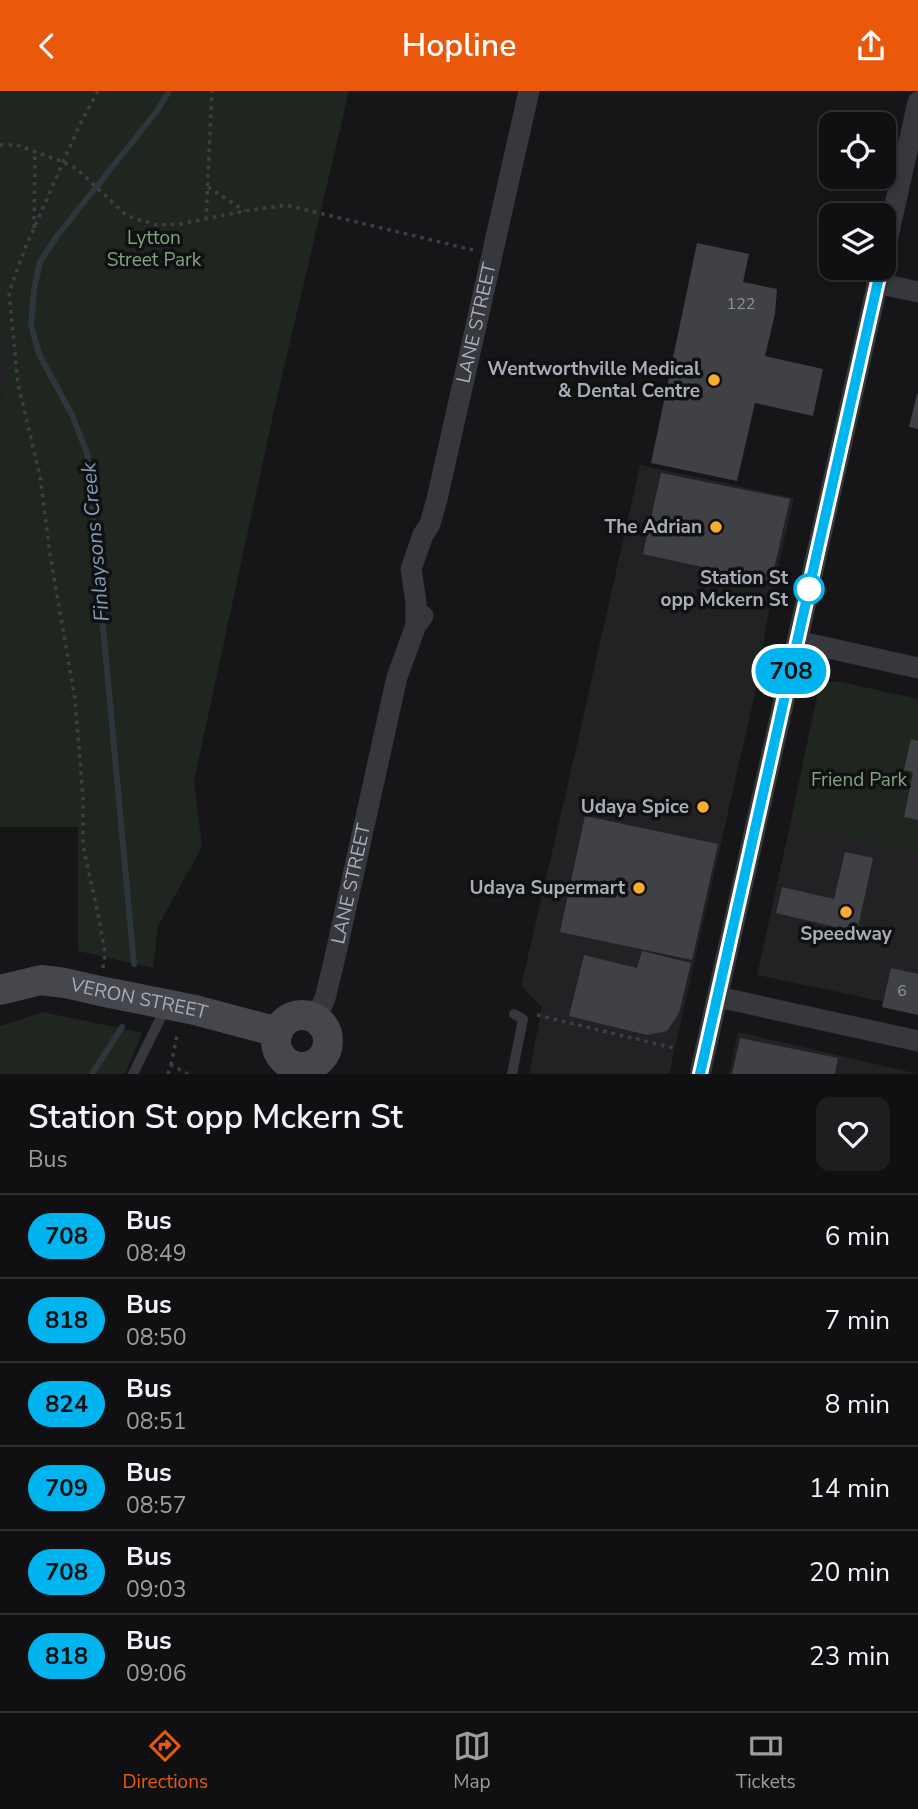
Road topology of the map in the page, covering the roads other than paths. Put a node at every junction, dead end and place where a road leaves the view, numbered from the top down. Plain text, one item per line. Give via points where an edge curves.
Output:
1 (529, 91) edge
2 (918, 102) edge
3 (895, 203) edge
4 (878, 280) edge
5 (890, 280) edge
6 (918, 292) edge
7 (797, 641) junction
8 (918, 668) edge
9 (0, 990) edge
10 (718, 997) junction
11 (167, 1005) junction
12 (514, 1014) dead end
13 (316, 1019) junction
14 (278, 1032) junction
15 (918, 1041) edge
16 (303, 1070) edge
17 (133, 1074) edge
18 (512, 1074) edge
19 (700, 1074) edge

1 - 13 street, LANE STREET via 438,499 417,553 425,613 397,677 333,966
2 - 3 street
4 - 7 street
5 - 6 street
7 - 8 street
7 - 10 street
9 - 11 street, VERON STREET via 53,981
10 - 15 street
10 - 19 street
11 - 14 street, VERON STREET
11 - 17 lane
12 - 18 lane via 523,1019
13 - 14 street via 292,1017
13 - 16 street via 326,1030 326,1053
14 - 16 street via 279,1054

